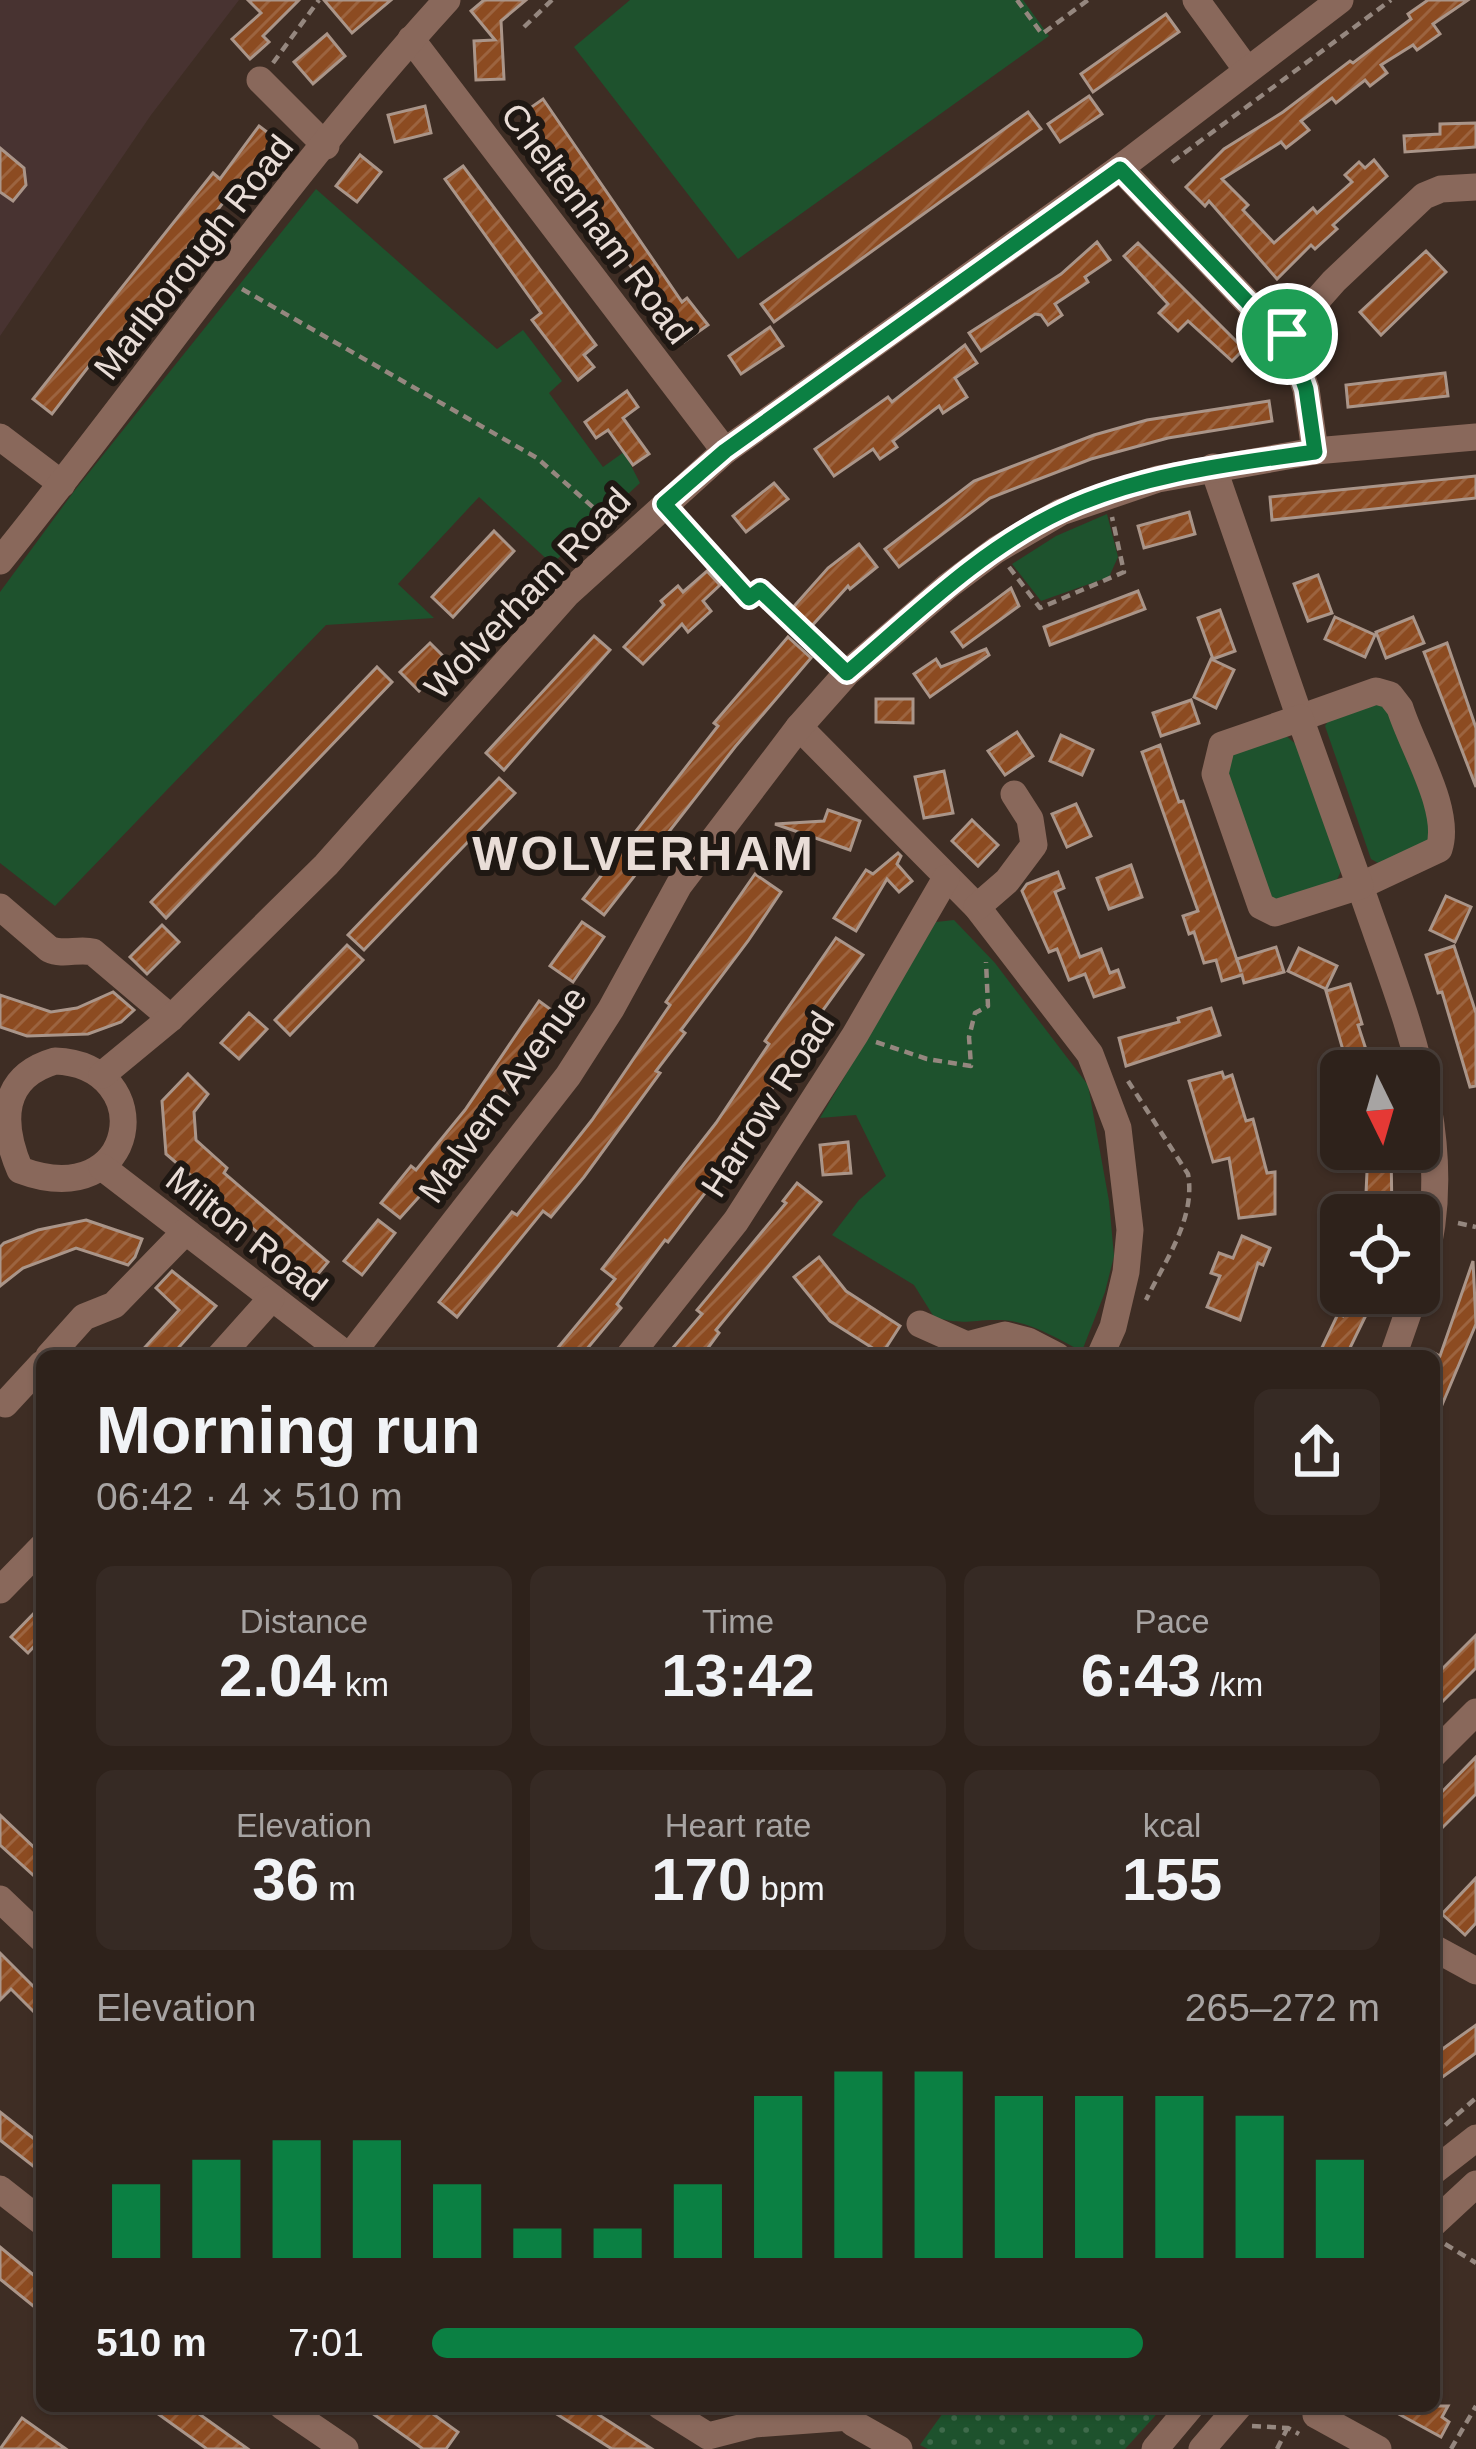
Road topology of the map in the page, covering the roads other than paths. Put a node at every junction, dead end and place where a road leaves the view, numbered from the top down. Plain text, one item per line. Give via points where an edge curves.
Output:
1 (447, 0) edge
2 (1196, 0) edge
3 (1340, 0) edge
4 (412, 39) junction
5 (1247, 70) junction
6 (260, 80) road end
7 (326, 146) junction
8 (1129, 178) junction
9 (1476, 188) edge
10 (1287, 334) junction
11 (0, 437) edge
12 (1476, 437) edge
13 (725, 451) junction
14 (1315, 452) junction
15 (1213, 467) junction
16 (62, 484) junction
17 (0, 561) edge
18 (1300, 718) junction
19 (800, 727) junction
20 (1028, 798) dead end
21 (946, 878) junction
22 (1360, 886) junction
23 (0, 907) edge
24 (977, 907) junction
25 (171, 1018) junction
26 (10, 1070) edge
27 (102, 1075) junction
28 (102, 1167) junction
29 (10, 1180) edge
30 (1436, 1194) edge
31 (185, 1232) junction
32 (271, 1299) junction
33 (1408, 1314) edge
34 (920, 1324) dead end
35 (54, 1350) edge
36 (225, 1350) edge
37 (341, 1350) edge
38 (354, 1350) edge
39 (638, 1350) edge
40 (968, 1350) edge
41 (1045, 1350) edge
42 (1102, 1350) edge
43 (1395, 1350) edge
44 (36, 1370) edge
45 (5, 1404) dead end
46 (36, 1553) edge
47 (0, 1590) edge
48 (1476, 1712) edge
49 (1440, 1748) edge
50 (0, 1898) edge
51 (36, 1933) edge
52 (1440, 1951) edge
53 (1476, 1971) edge
54 (1476, 2138) edge
55 (1440, 2166) edge
56 (1476, 2184) edge
57 (0, 2189) edge
58 (36, 2217) edge
59 (1440, 2226) edge
60 (291, 2412) edge
61 (669, 2412) edge
62 (848, 2412) edge
63 (1186, 2412) edge
64 (1243, 2416) edge
65 (778, 2427) edge
66 (1311, 2427) road end
67 (710, 2442) edge
68 (345, 2449) edge
69 (899, 2449) edge
70 (1154, 2449) edge
71 (1202, 2449) edge
72 (1378, 2449) edge

1 - 4 street, Marlborough Road
2 - 5 street
3 - 5 street, Wolverham Road
4 - 7 street, Marlborough Road
4 - 13 street, Cheltenham Road
5 - 8 street, Wolverham Road
6 - 7 street
7 - 16 street, Marlborough Road
8 - 10 street
8 - 13 street, Wolverham Road
9 - 10 street via 1424,196
10 - 14 street
11 - 16 street
12 - 14 street, Malvern Avenue
13 - 25 street, Wolverham Road via 527,637 326,865
14 - 15 street, Malvern Avenue
15 - 18 street
15 - 19 street, Malvern Avenue via 1106,494 996,550 847,673
16 - 17 street, Marlborough Road
18 - 22 street
18 - 22 street via 1376,691 1390,694 1424,767 1444,835 1439,849
18 - 22 street via 1222,745 1217,755 1215,774 1241,852 1262,906 1275,913
19 - 21 street
19 - 38 street, Malvern Avenue via 679,885 568,1076
20 - 24 street via 1034,845
21 - 24 street
21 - 39 street, Harrow Road via 736,1221
22 - 30 street via 1424,1071
23 - 25 street via 49,949 93,952
24 - 42 street via 1090,1054 1118,1128 1130,1231
25 - 27 street, Wolverham Road
26 - 27 street via 76,1062
26 - 29 street via 2,1126
27 - 28 street via 123,1123
28 - 29 street via 77,1180
28 - 31 street, Milton Road
31 - 32 street, Milton Road
31 - 35 street via 115,1305 84,1317
32 - 36 street
32 - 37 street, Milton Road
33 - 43 street
34 - 40 street
40 - 41 street via 1005,1335
44 - 45 street
46 - 47 street
48 - 49 street
50 - 51 street
52 - 53 street
54 - 55 street
56 - 59 street
57 - 58 street
60 - 68 street
61 - 67 street
62 - 65 street
62 - 69 street
63 - 70 street
64 - 71 street
65 - 67 street via 755,2425
66 - 72 street

